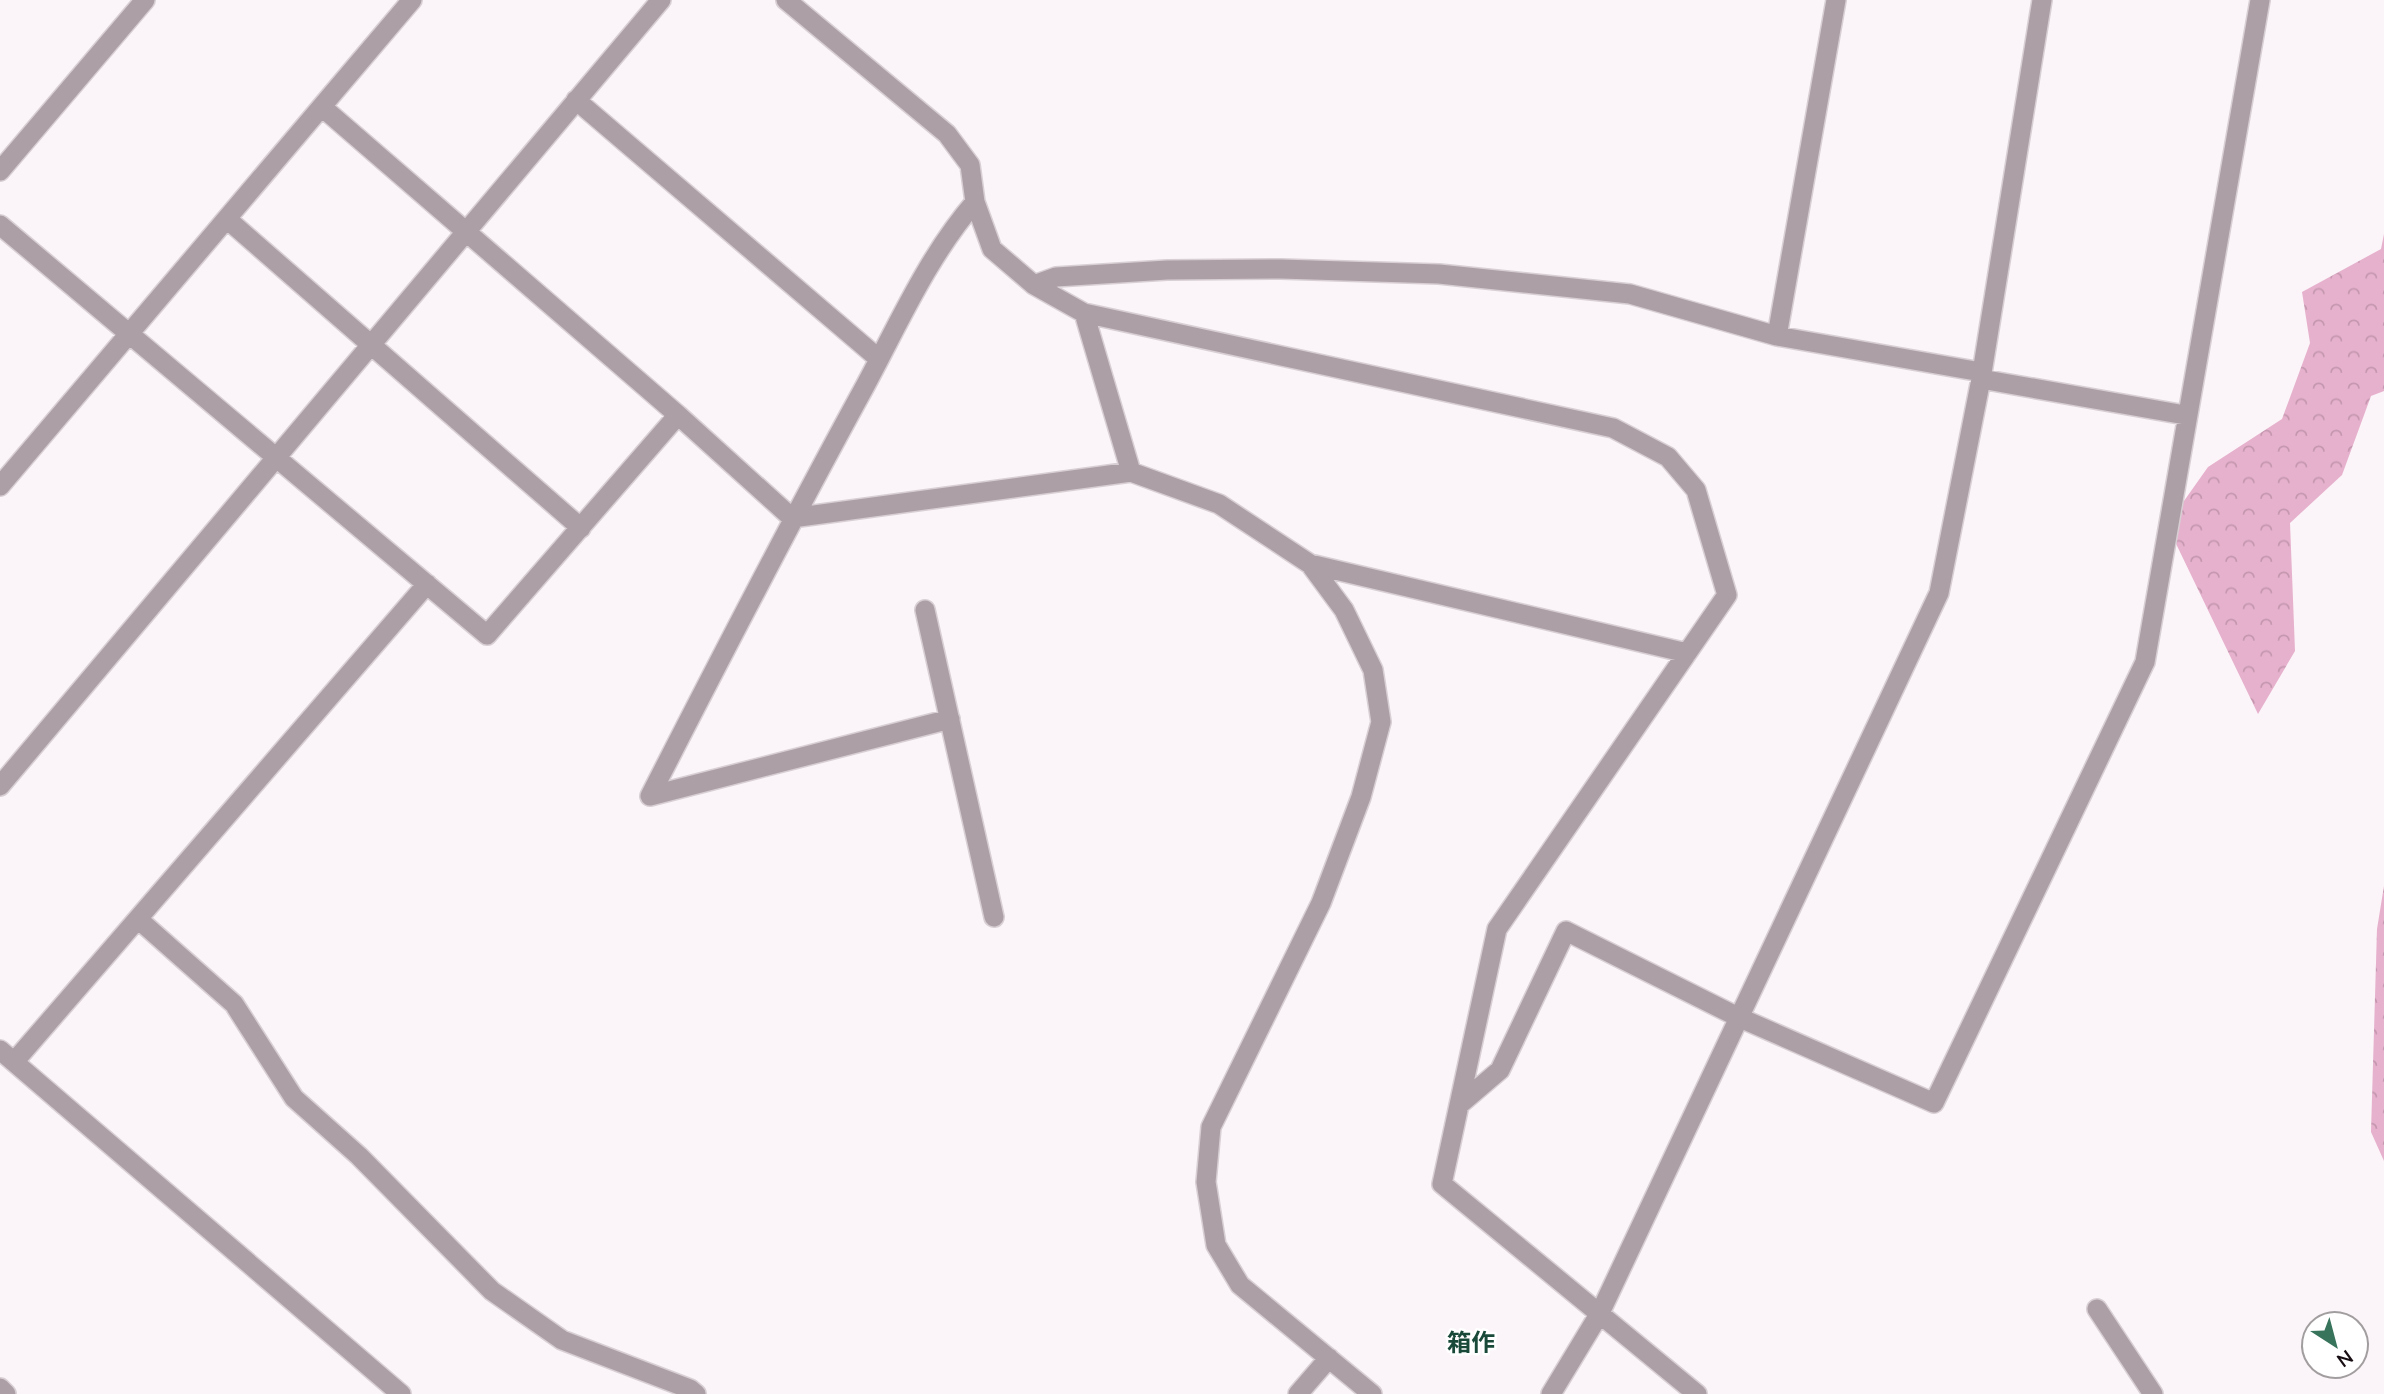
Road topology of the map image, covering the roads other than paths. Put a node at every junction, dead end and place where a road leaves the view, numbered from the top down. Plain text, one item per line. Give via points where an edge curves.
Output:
1 (145, 0) edge
2 (412, 0) edge
3 (661, 0) edge
4 (786, 0) edge
5 (1836, 0) edge
6 (2042, 0) edge
7 (2260, 0) edge
8 (576, 100) junction
9 (322, 107) junction
10 (0, 171) edge
11 (975, 202) junction
12 (227, 219) junction
13 (0, 225) edge
14 (467, 231) junction
15 (1034, 285) junction
16 (1084, 313) junction
17 (130, 334) junction
18 (1777, 336) junction
19 (370, 347) junction
20 (879, 359) junction
21 (1981, 376) junction
22 (678, 415) junction
23 (2185, 415) junction
24 (278, 458) junction
25 (1131, 472) junction
26 (0, 486) edge
27 (792, 518) junction
28 (581, 528) junction
29 (1310, 564) junction
30 (427, 584) junction
31 (925, 610) dead end
32 (1687, 653) junction
33 (950, 719) junction
34 (0, 786) edge
35 (994, 917) dead end
36 (138, 919) junction
37 (1738, 1017) junction
38 (7, 1056) edge
39 (1459, 1105) junction
40 (2097, 1309) dead end
41 (1600, 1313) junction
42 (1329, 1358) junction
43 (0, 1388) edge
44 (6, 1394) edge
45 (401, 1394) edge
46 (696, 1394) edge
47 (1298, 1394) edge
48 (1372, 1394) edge
49 (1550, 1394) edge
50 (1697, 1394) edge
51 (2153, 1394) edge

1 - 10 street
2 - 9 street
3 - 8 street
4 - 11 street via 947,134 970,165
5 - 18 street
6 - 21 street
7 - 23 street
8 - 14 street
8 - 20 street
9 - 12 street
9 - 14 street
11 - 15 street via 992,249
11 - 20 street via 951,230
12 - 17 street
12 - 19 street
13 - 17 street
14 - 19 street
14 - 22 street
15 - 16 street
15 - 18 street via 1056,277 1167,270 1438,274 1630,294
16 - 25 street
16 - 32 street via 1613,428 1668,457 1696,490 1727,595
17 - 24 street
17 - 26 street
18 - 21 street
19 - 24 street
19 - 28 street
20 - 27 street
21 - 23 street
21 - 37 street via 1939,593
22 - 27 street
22 - 28 street
23 - 37 street via 2145,662 1934,1103
24 - 30 street
24 - 34 street
25 - 27 street
25 - 29 street via 1219,505
27 - 33 street via 650,796
28 - 30 street via 487,635
29 - 32 street
29 - 42 street via 1344,610 1373,670 1381,722 1361,797 1321,903 1211,1128 1206,1182 1216,1245 1240,1285
30 - 36 street
31 - 33 street
32 - 39 street via 1497,929
33 - 35 street
36 - 38 street
36 - 46 street via 234,1004 294,1098 359,1156 492,1291 562,1340
37 - 39 street via 1566,930 1500,1070
37 - 41 street
38 - 45 street
39 - 41 street via 1442,1184
40 - 51 street
41 - 49 street
41 - 50 street
42 - 47 street
42 - 48 street
43 - 44 street

